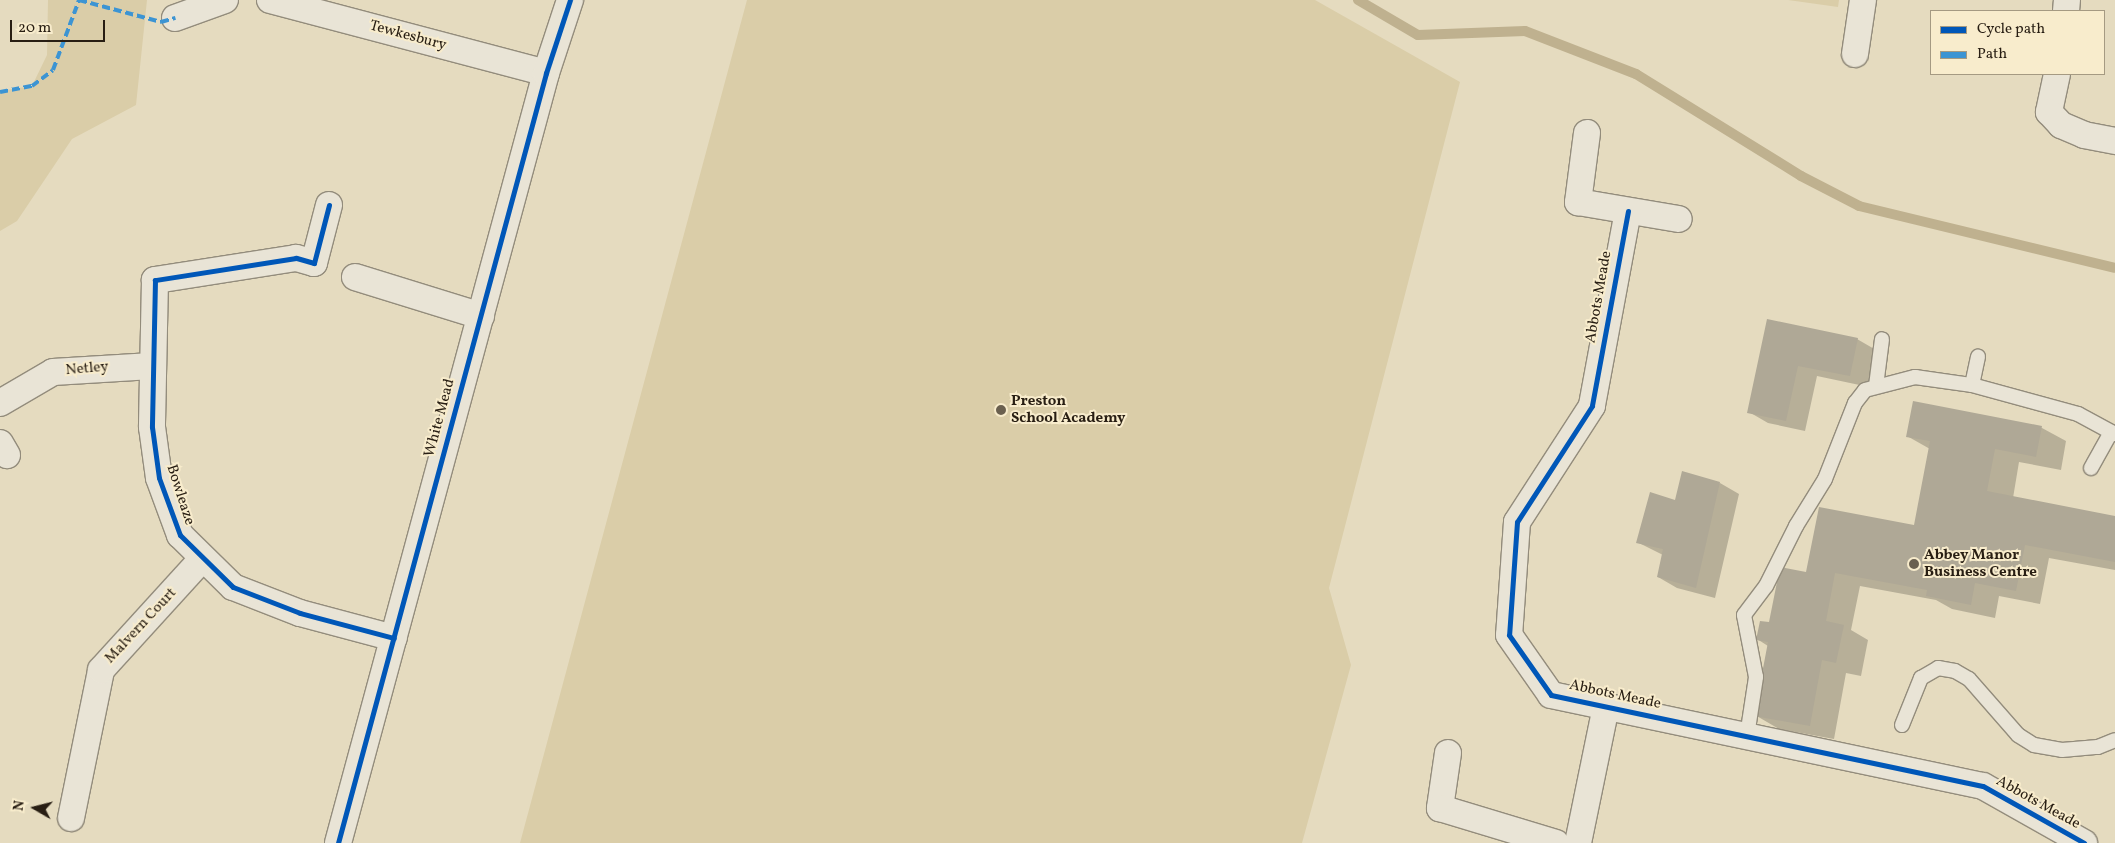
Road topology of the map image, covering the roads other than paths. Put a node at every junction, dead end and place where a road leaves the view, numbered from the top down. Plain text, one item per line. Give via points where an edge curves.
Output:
1 (225, 0) edge
2 (270, 0) edge
3 (570, 0) edge
4 (1863, 0) edge
5 (174, 18) dead end
6 (1855, 54) dead end
7 (546, 73) junction
8 (2057, 75) edge
9 (1587, 133) dead end
10 (2115, 140) edge
11 (329, 205) dead end
12 (1628, 211) junction
13 (1680, 219) dead end
14 (333, 269) junction
15 (481, 316) junction
16 (1882, 339) dead end
17 (1978, 357) dead end
18 (152, 366) junction
19 (1972, 385) junction
20 (1876, 386) junction
21 (0, 403) edge
22 (2113, 433) edge
23 (2091, 468) dead end
24 (203, 558) junction
25 (394, 638) junction
26 (1606, 706) junction
27 (1902, 725) dead end
28 (1747, 736) junction
29 (2115, 740) edge
30 (1448, 753) dead end
31 (71, 818) dead end
32 (338, 843) edge
33 (1556, 843) edge
34 (1578, 843) edge
35 (2084, 843) edge

1 - 5 street
2 - 7 street, Tewkesbury
3 - 7 street, White Mead
4 - 6 street
7 - 15 street, White Mead
8 - 10 street via 2049,112 2061,125 2084,135
9 - 12 street via 1578,202
11 - 14 street
12 - 13 street
12 - 26 street, Abbots Meade via 1592,406 1517,522 1509,635 1551,694
14 - 15 street
14 - 18 street, Bowleaze via 296,258 155,280
15 - 25 street, White Mead
16 - 20 lane
17 - 19 lane
18 - 21 street, Netley via 53,372
18 - 24 street, Bowleaze via 152,427 159,478 180,536
19 - 20 lane via 1915,376
19 - 22 lane via 2078,414
20 - 28 lane via 1865,390 1856,403 1825,479 1792,525 1766,586 1744,615 1756,677
22 - 23 lane
24 - 25 street, Bowleaze via 233,587 300,613
24 - 31 street, Malvern Court via 100,670
25 - 32 street, White Mead
26 - 28 street, Abbots Meade
26 - 34 street, Abbots Meade
27 - 29 lane via 1921,678 1938,668 1955,671 1969,679 2018,735 2034,745 2062,750 2098,747
28 - 35 street, Abbots Meade via 1983,786
30 - 33 street via 1440,808

